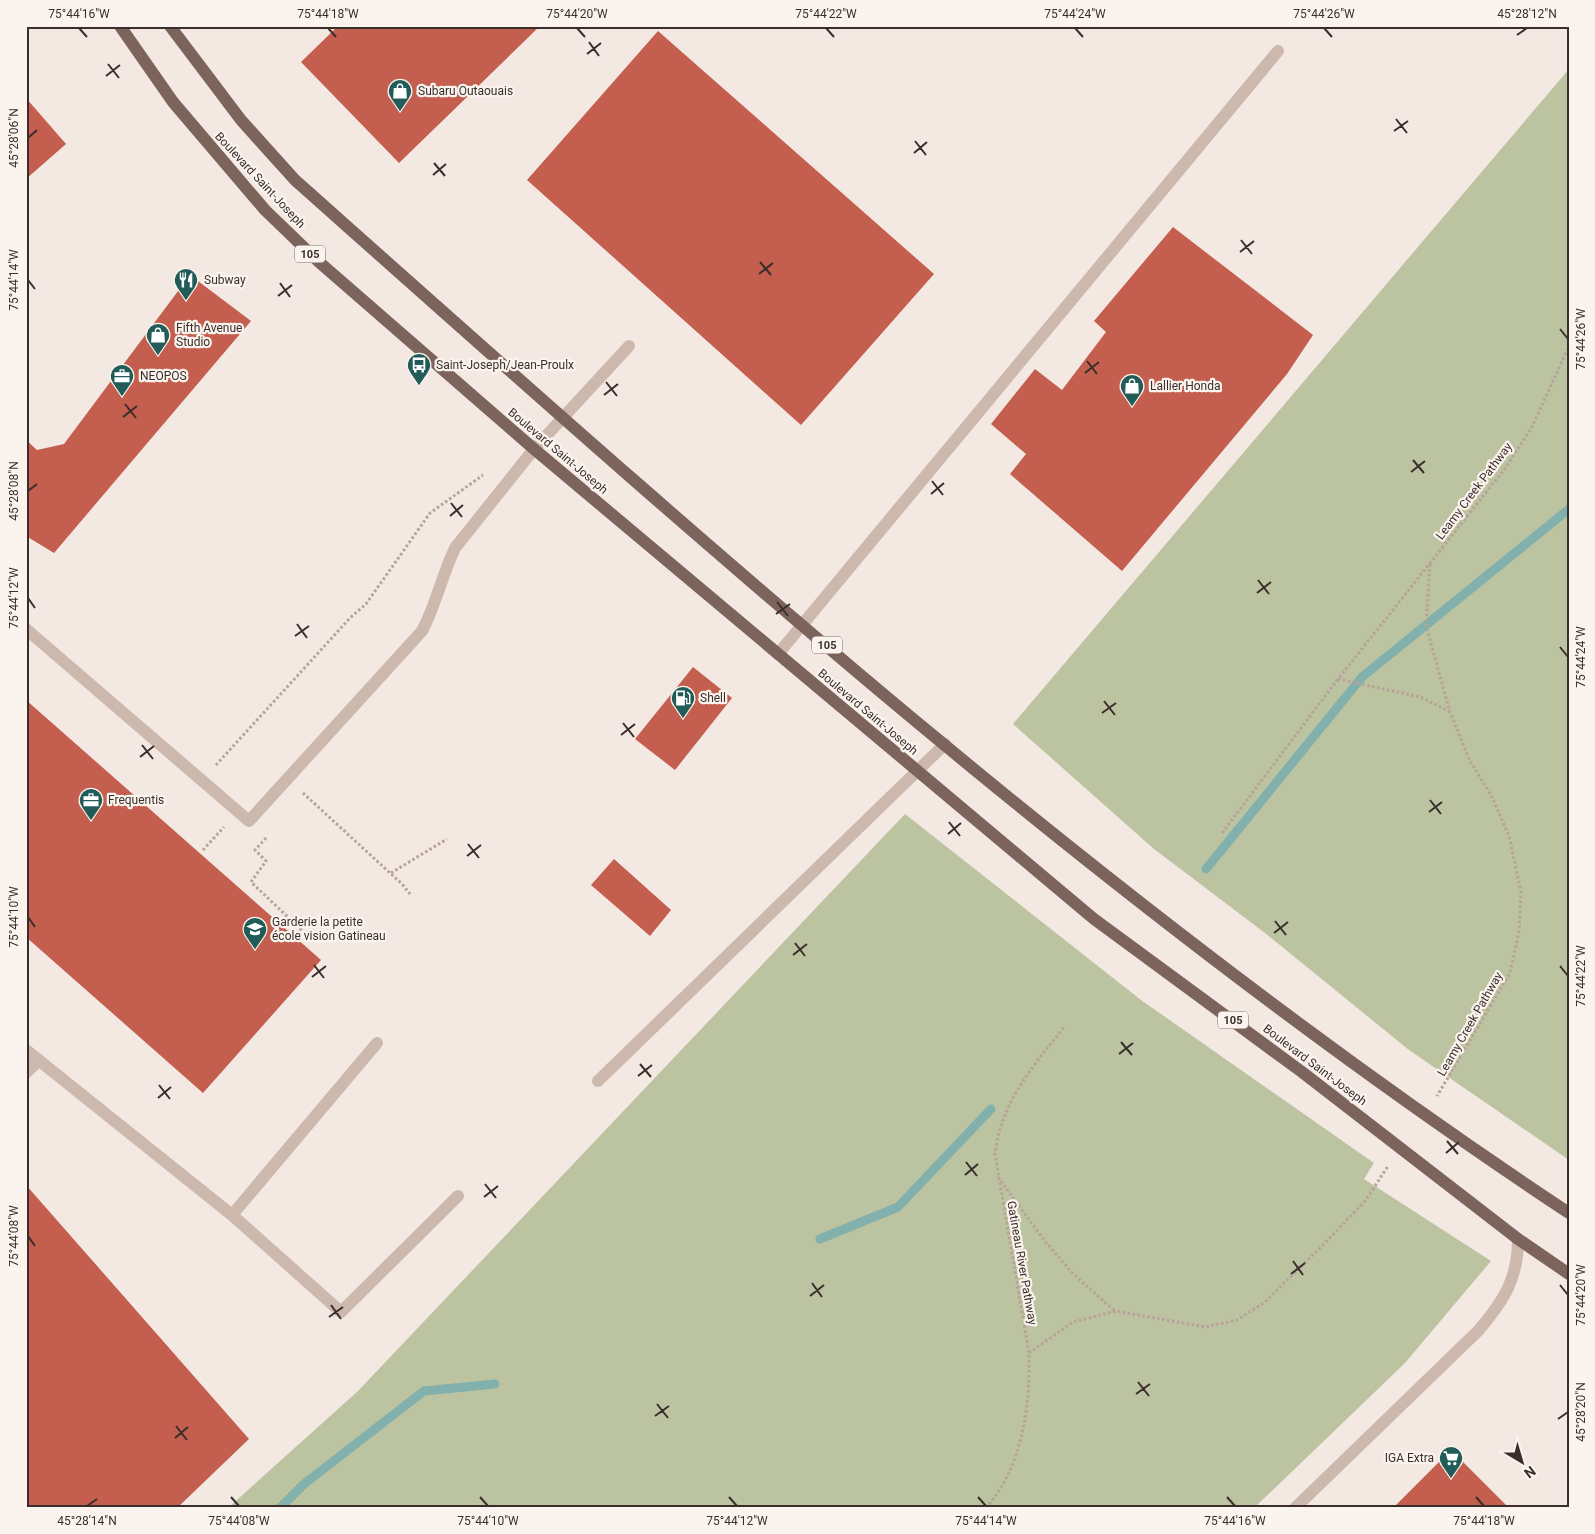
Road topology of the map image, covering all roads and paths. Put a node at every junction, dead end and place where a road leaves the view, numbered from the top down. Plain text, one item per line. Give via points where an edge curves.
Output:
1 (120, 26) edge
2 (170, 26) edge
3 (1278, 51) dead end
4 (629, 346) dead end
5 (1569, 346) edge
6 (561, 418) junction
7 (534, 449) junction
8 (488, 470) dead end
9 (1430, 564) junction
10 (802, 624) junction
11 (26, 629) edge
12 (778, 654) junction
13 (1338, 679) junction
14 (1450, 712) junction
15 (945, 744) junction
16 (917, 772) junction
17 (287, 779) junction
18 (201, 780) junction
19 (305, 795) junction
20 (299, 802) dead end
21 (238, 812) junction
22 (1222, 833) dead end
23 (267, 836) dead end
24 (447, 839) dead end
25 (203, 850) dead end
26 (391, 873) junction
27 (410, 894) dead end
28 (313, 940) dead end
29 (1064, 1027) dead end
30 (377, 1043) dead end
31 (26, 1050) edge
32 (39, 1060) junction
33 (26, 1074) edge
34 (598, 1081) dead end
35 (1424, 1114) junction
36 (1400, 1148) junction
37 (997, 1175) junction
38 (458, 1196) dead end
39 (1569, 1213) edge
40 (232, 1214) junction
41 (1518, 1239) junction
42 (1569, 1274) edge
43 (1116, 1311) junction
44 (1030, 1353) junction
45 (986, 1508) edge
46 (1295, 1508) edge

1 - 7 main road, Boulevard Saint-Joseph / 105 via 173,102 265,210 319,262
2 - 6 main road, Boulevard Saint-Joseph / 105 via 241,120 294,180
3 - 10 lane
4 - 6 lane
5 - 9 path, Leamy Creek Pathway via 1532,427 1504,470
6 - 7 lane
6 - 10 main road, Boulevard Saint-Joseph / 105
7 - 12 main road, Boulevard Saint-Joseph / 105
7 - 17 lane via 455,548 422,631
8 - 18 path via 430,513 366,604
9 - 13 path, Leamy Creek Pathway
9 - 14 path, Leamy Creek Pathway via 1426,626
10 - 12 lane
10 - 15 main road, Boulevard Saint-Joseph / 105
11 - 18 lane
12 - 16 main road, Boulevard Saint-Joseph / 105
13 - 14 path via 1420,697
13 - 22 path, Leamy Creek Pathway
14 - 35 path, Leamy Creek Pathway via 1469,759 1509,836 1521,892 1519,931 1510,973
15 - 16 lane
15 - 35 main road, Boulevard Saint-Joseph / 105 via 1123,891
16 - 34 lane
16 - 36 main road, Boulevard Saint-Joseph / 105 via 1094,919
17 - 19 path
17 - 21 lane via 249,821
18 - 21 lane
19 - 20 path
19 - 26 path
21 - 25 path
23 - 28 path via 255,850 266,861 251,882
24 - 26 path
26 - 27 path
29 - 37 path, Gatineau River Pathway via 1006,1109 998,1130
30 - 40 lane
31 - 32 lane
32 - 33 lane
32 - 40 lane
35 - 39 main road, Boulevard Saint-Joseph / 105
36 - 41 main road, Boulevard Saint-Joseph / 105
36 - 43 path, Gatineau River Pathway via 1366,1200 1266,1302 1237,1320 1205,1327
37 - 43 path, Gatineau River Pathway via 1044,1240 1074,1274
37 - 44 path, Gatineau River Pathway
38 - 40 lane via 341,1312
41 - 42 main road, Boulevard Saint-Joseph / 105
41 - 46 lane via 1518,1260 1510,1285 1503,1301 1480,1330
43 - 44 path, Gatineau River Pathway via 1073,1322
44 - 45 path, Gatineau River Pathway via 1027,1415 1011,1469 997,1496

